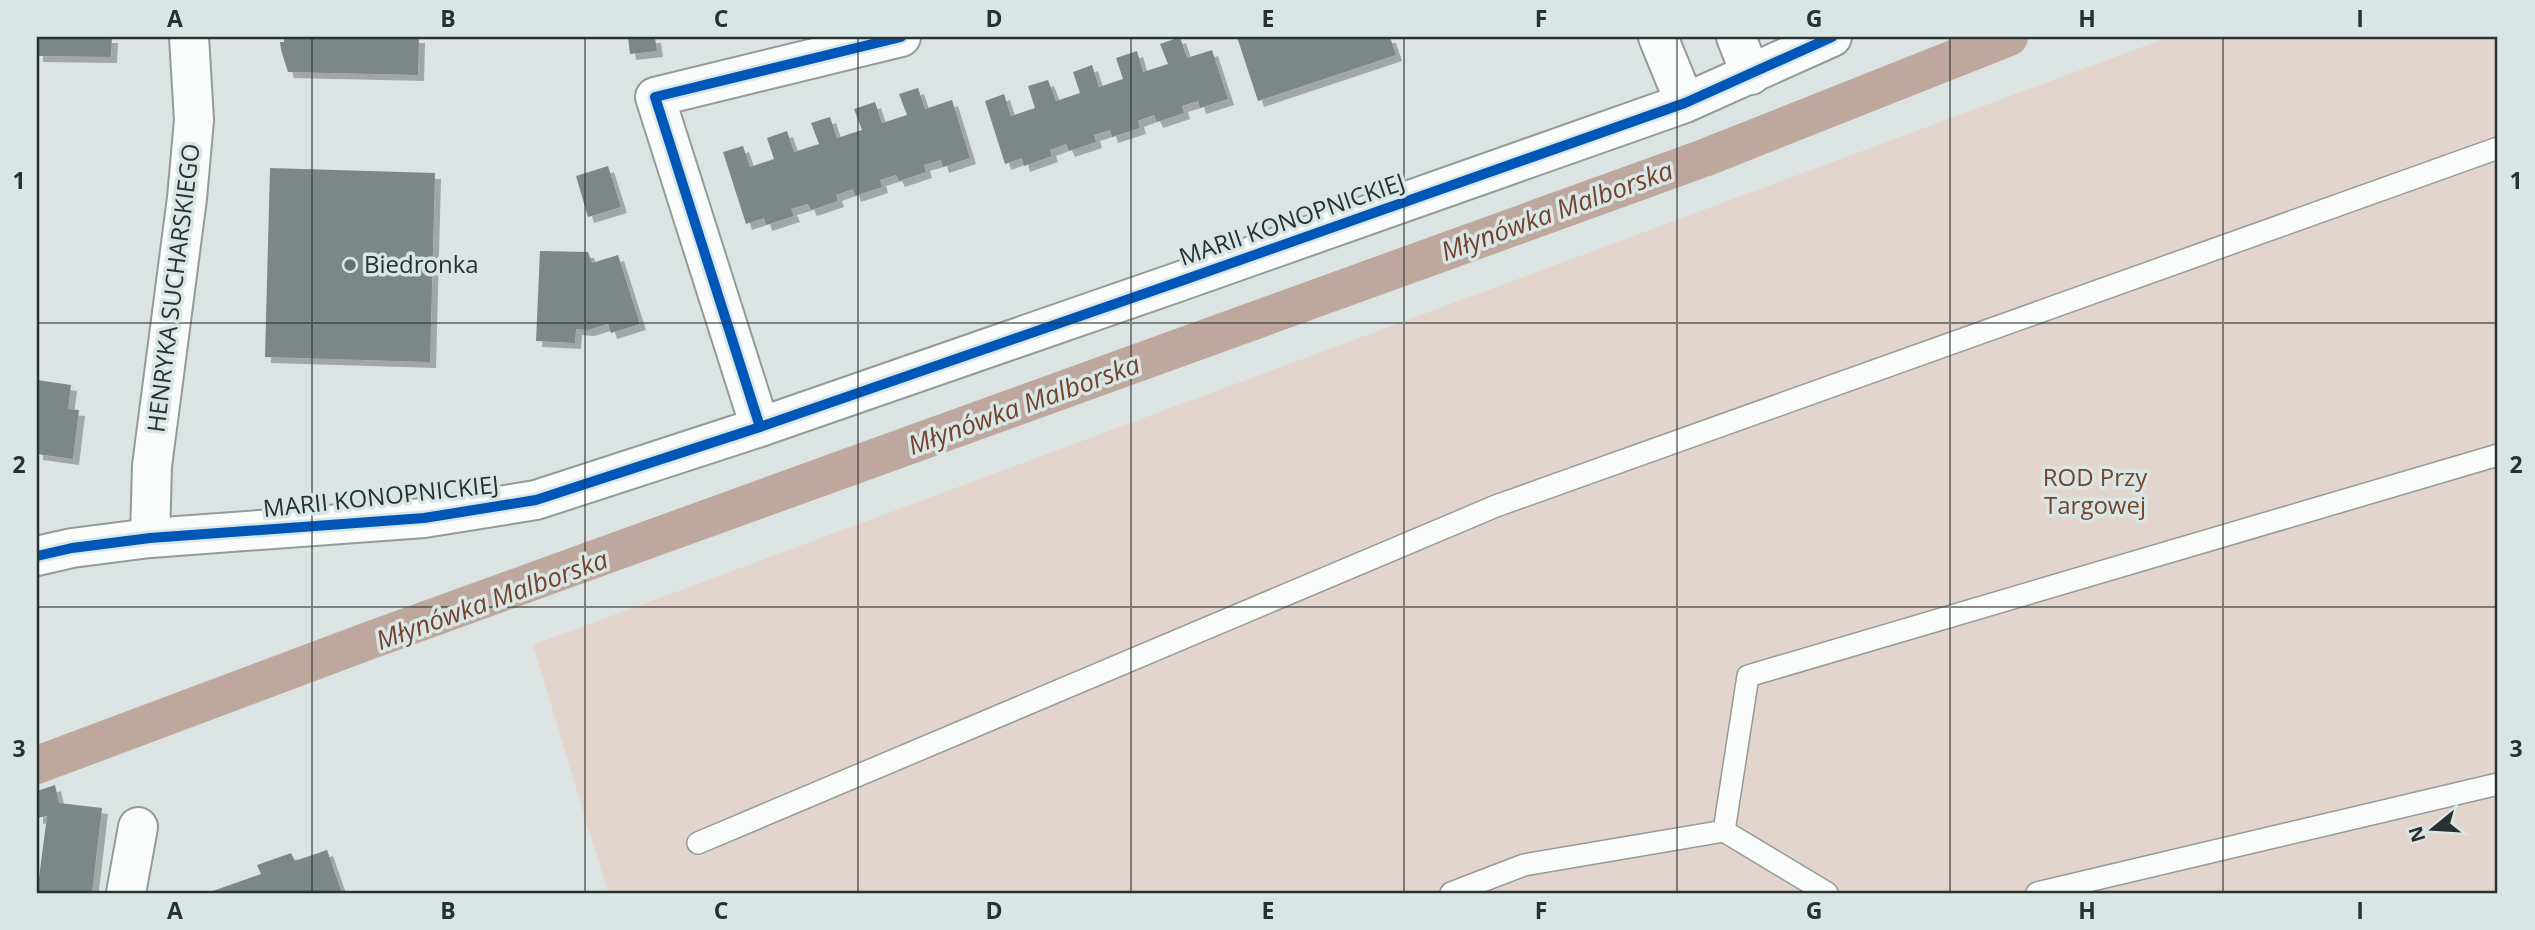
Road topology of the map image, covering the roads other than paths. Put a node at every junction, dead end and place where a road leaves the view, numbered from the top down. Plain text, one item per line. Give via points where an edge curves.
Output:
1 (190, 37) edge
2 (901, 37) edge
3 (1658, 37) edge
4 (1736, 37) edge
5 (1832, 37) edge
6 (1751, 75) junction
7 (1685, 103) junction
8 (2498, 148) edge
9 (760, 427) junction
10 (2498, 455) edge
11 (150, 538) junction
12 (37, 556) edge
13 (2498, 784) edge
14 (138, 827) dead end
15 (1724, 831) junction
16 (698, 843) dead end
17 (126, 893) edge
18 (1451, 893) edge
19 (1827, 893) edge
20 (2037, 893) edge

1 - 11 street, HENRYKA SUCHARSKIEGO via 194,120 152,466
2 - 9 street via 655,97
3 - 7 street
4 - 6 street
5 - 6 street, MARII KONOPNICKIEJ
6 - 7 street, MARII KONOPNICKIEJ
7 - 9 street, MARII KONOPNICKIEJ
8 - 16 lane via 1496,506
9 - 11 street, MARII KONOPNICKIEJ via 536,500 495,508 424,518
10 - 15 lane via 1748,676
11 - 12 street, MARII KONOPNICKIEJ
13 - 20 lane
14 - 17 street
15 - 18 lane via 1524,865
15 - 19 lane

